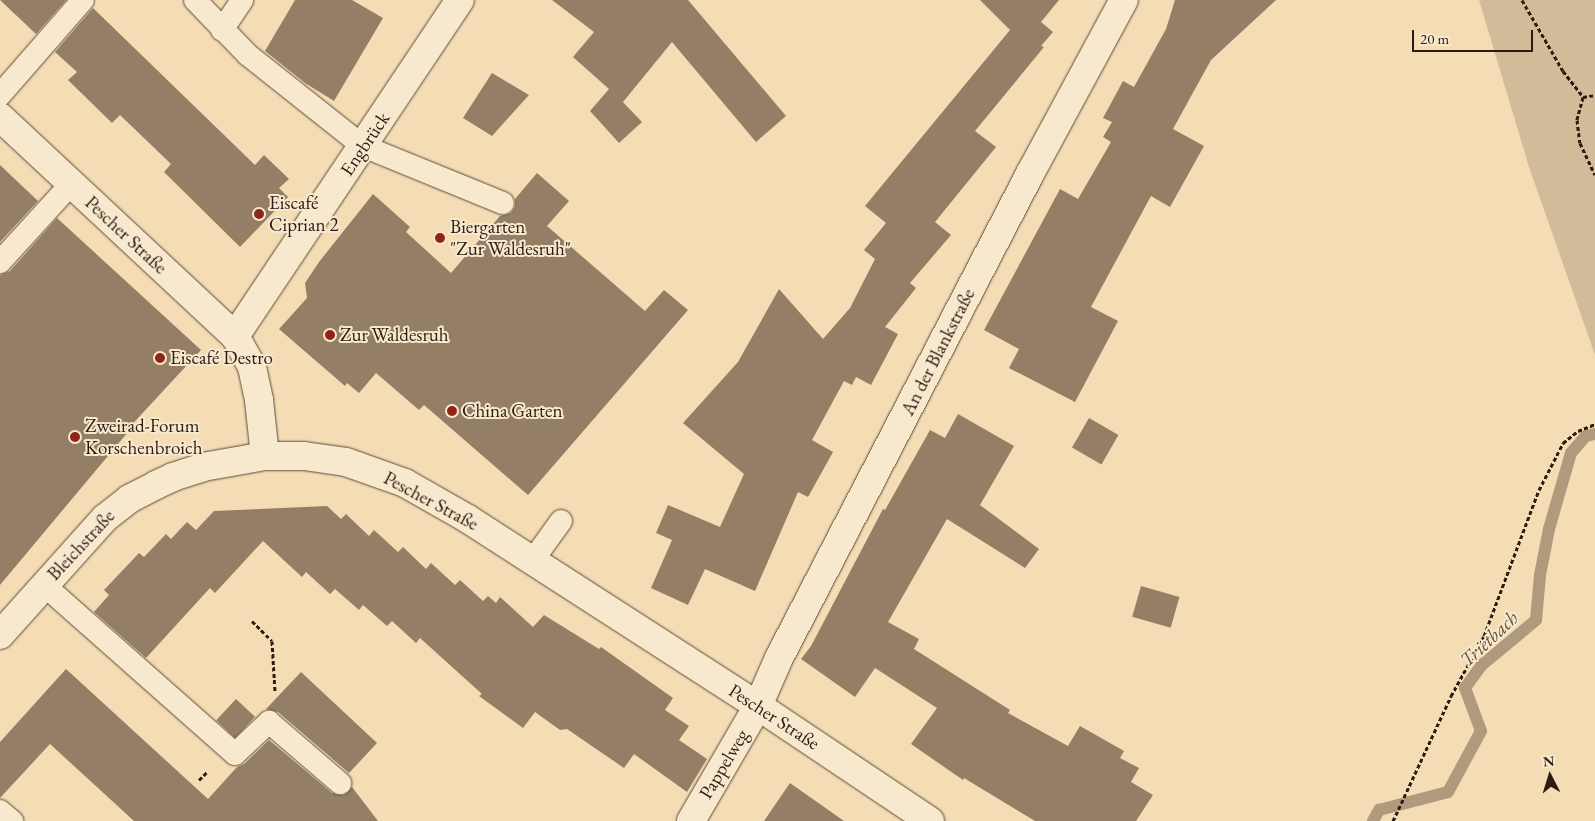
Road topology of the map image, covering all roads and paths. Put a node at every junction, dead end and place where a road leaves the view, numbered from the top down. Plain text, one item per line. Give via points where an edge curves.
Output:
1 (83, 0) edge
2 (195, 0) edge
3 (242, 0) edge
4 (460, 0) edge
5 (1124, 0) edge
6 (1522, 0) edge
7 (222, 30) junction
8 (0, 95) edge
9 (1595, 95) edge
10 (1582, 97) junction
11 (0, 117) edge
12 (363, 146) junction
13 (1595, 175) edge
14 (71, 184) junction
15 (503, 203) dead end
16 (0, 262) edge
17 (235, 336) junction
18 (1595, 424) edge
19 (265, 456) junction
20 (561, 521) dead end
21 (533, 560) junction
22 (44, 585) junction
23 (252, 621) dead end
24 (0, 635) edge
25 (758, 706) junction
26 (269, 722) junction
27 (340, 783) dead end
28 (0, 811) edge
29 (12, 821) edge
30 (691, 821) edge
31 (930, 821) edge
32 (1393, 821) edge

1 - 8 lane
2 - 7 lane
3 - 7 lane
4 - 12 street, Engbrück
5 - 25 street, An der Blankstraße via 1036,162 783,649
6 - 10 path
7 - 12 lane via 248,55
9 - 10 path
10 - 13 path via 1577,120 1580,143
11 - 14 street, Pescher Straße
12 - 15 lane
12 - 17 street, Engbrück
14 - 16 lane
14 - 17 street, Pescher Straße
17 - 19 street, Pescher Straße via 252,367
18 - 32 path via 1578,431 1563,443 1540,490 1484,636 1451,696
19 - 21 street, Pescher Straße via 325,458 386,476 431,496
19 - 22 street, Bleichstraße via 231,461 172,477 129,499 105,518
20 - 21 lane
21 - 25 street, Pescher Straße
22 - 24 street, Bleichstraße
22 - 26 lane via 235,754
23 - 26 path via 272,641 276,700
25 - 30 street, Pappelweg
25 - 31 street, Pescher Straße
26 - 27 lane
28 - 29 lane

